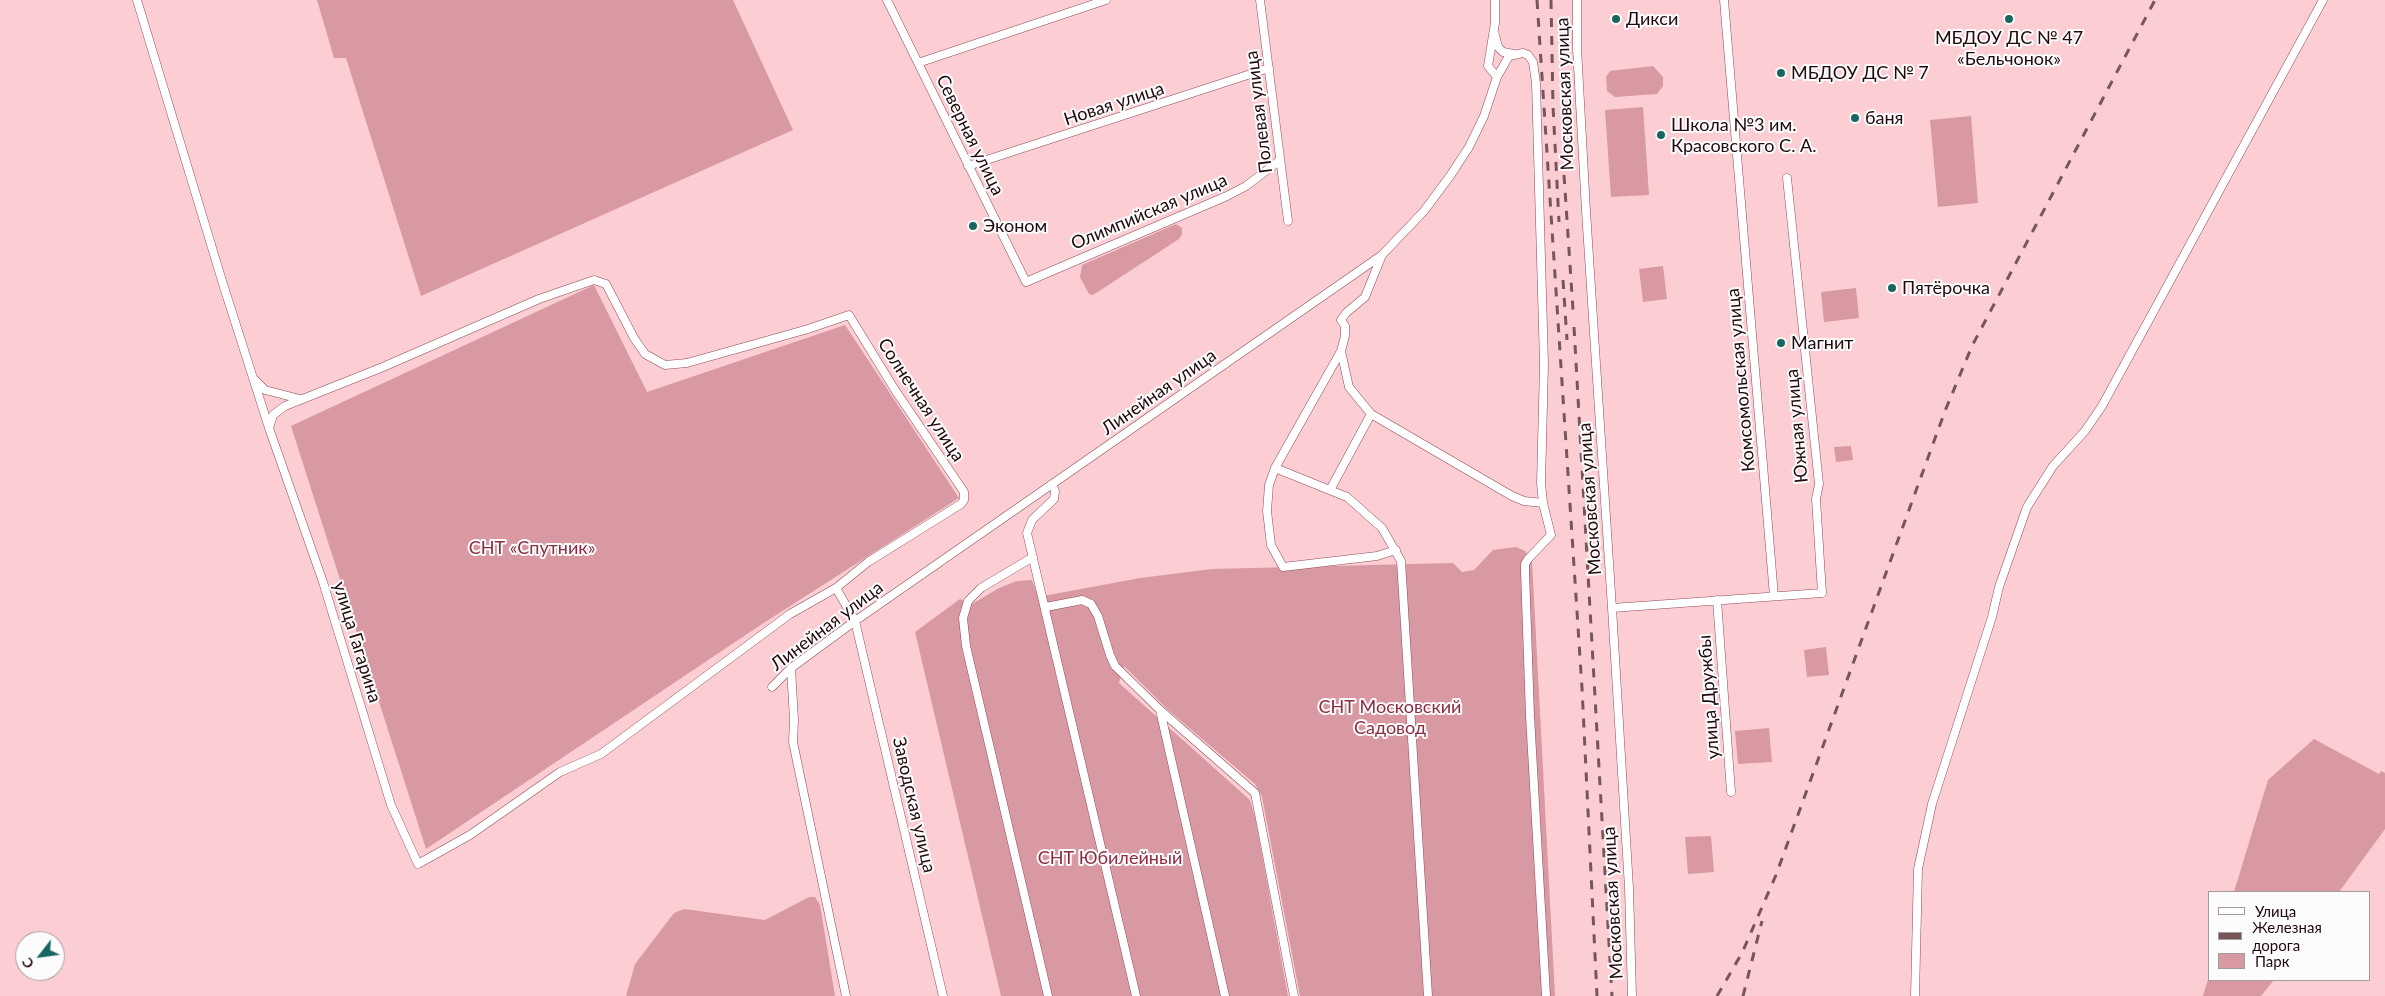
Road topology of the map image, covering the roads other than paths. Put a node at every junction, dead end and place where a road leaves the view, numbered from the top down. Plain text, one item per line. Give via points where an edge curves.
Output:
1 (137, 0) edge
2 (887, 0) edge
3 (1106, 0) edge
4 (1260, 0) edge
5 (1495, 0) edge
6 (1577, 0) edge
7 (1724, 0) edge
8 (2323, 0) edge
9 (1495, 23) junction
10 (1514, 54) junction
11 (918, 63) junction
12 (1268, 68) junction
13 (1497, 77) junction
14 (1280, 161) junction
15 (968, 166) junction
16 (1787, 178) dead end
17 (1288, 221) dead end
18 (1382, 255) junction
19 (1026, 282) joint
20 (1341, 351) junction
21 (253, 378) junction
22 (300, 399) junction
23 (1371, 414) junction
24 (269, 428) junction
25 (1274, 468) junction
26 (1052, 484) junction
27 (1330, 490) junction
28 (1543, 503) junction
29 (1396, 550) junction
30 (1033, 557) junction
31 (836, 588) junction
32 (1774, 596) junction
33 (1717, 600) junction
34 (1046, 607) junction
35 (1612, 608) junction
36 (855, 621) junction
37 (791, 668) junction
38 (772, 687) dead end
39 (1160, 710) junction
40 (1731, 792) dead end
41 (846, 996) edge
42 (943, 996) edge
43 (1048, 996) edge
44 (1136, 996) edge
45 (1225, 996) edge
46 (1294, 996) edge
47 (1428, 996) edge
48 (1546, 996) edge
49 (1632, 996) edge
50 (1915, 996) edge

1 - 21 street, улица Гагарина
2 - 11 street, Северная улица
3 - 11 street
4 - 12 street, Полевая улица
5 - 9 street
6 - 35 street, Московская улица via 1586,211
7 - 32 street, Комсомольская улица
8 - 50 street via 2102,406 2085,431 2053,466 2027,507 1932,804 1918,870
9 - 10 street via 1498,47 1503,52
9 - 13 street via 1488,66
10 - 13 street, Линейная улица via 1505,61
10 - 28 street via 1528,55 1536,83 1544,364
11 - 15 street, Северная улица
12 - 14 street, Полевая улица
12 - 15 street, Новая улица
13 - 18 street, Линейная улица via 1469,147 1424,211
14 - 17 street, Полевая улица
14 - 19 street, Олимпийская улица via 1227,196
15 - 19 street, Северная улица
16 - 32 street, Южная улица via 1819,484 1816,499 1822,592
18 - 20 street via 1365,297 1342,320 1345,336
18 - 26 street, Линейная улица
20 - 23 street via 1349,388
20 - 25 street
21 - 22 street via 265,390
21 - 24 street, улица Гагарина
22 - 24 street via 274,415
22 - 31 street, Солнечная улица via 310,398 540,299 594,280 606,284 645,354 665,365 687,363 849,315 964,492 964,500 868,562
23 - 27 street
23 - 28 street via 1512,496
24 - 31 street, улица Гагарина via 323,582 391,805 418,864 470,835 560,772 601,754 790,614
25 - 27 street
25 - 29 street via 1269,485 1268,534 1283,567 1377,556
26 - 30 street via 1054,499 1028,528
26 - 36 street, Линейная улица
27 - 29 street via 1369,515
28 - 48 street via 1551,535 1528,559 1525,571
29 - 47 street via 1402,561
30 - 34 street
30 - 43 street via 981,588 968,601 963,618 966,646
31 - 36 street, Заводская улица
32 - 33 street
33 - 35 street
33 - 40 street, улица Дружбы
34 - 39 street via 1082,600 1091,604 1112,662
34 - 44 street
35 - 49 street, Московская улица
36 - 37 street, Линейная улица
36 - 42 street, Заводская улица
37 - 38 street, Линейная улица
37 - 41 street via 793,742
39 - 45 street
39 - 46 street via 1252,788 1258,799

